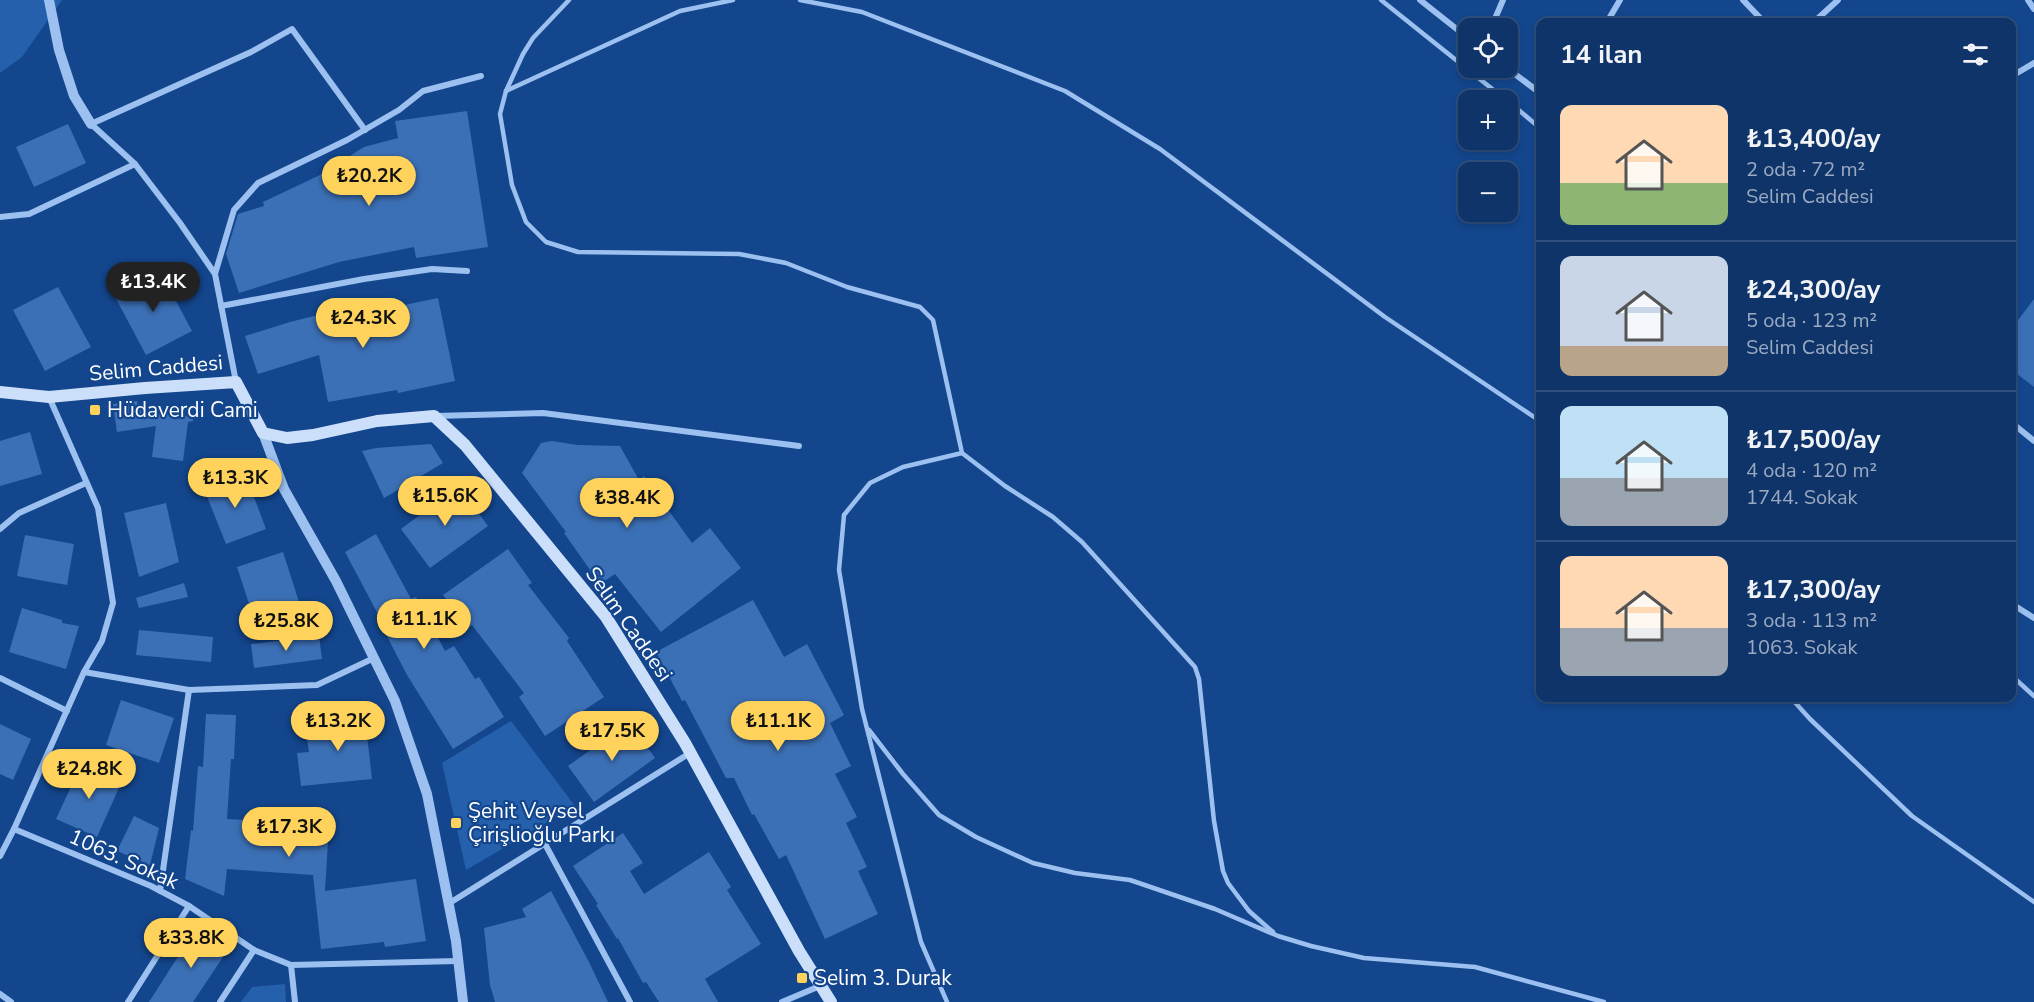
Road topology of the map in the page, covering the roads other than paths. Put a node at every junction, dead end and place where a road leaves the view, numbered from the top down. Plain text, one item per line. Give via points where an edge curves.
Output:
1 (49, 0) edge
2 (569, 0) edge
3 (733, 0) edge
4 (800, 0) edge
5 (1381, 0) edge
6 (1420, 0) edge
7 (1503, 0) edge
8 (1620, 0) edge
9 (1743, 0) edge
10 (1838, 0) edge
11 (2028, 0) edge
12 (2034, 9) edge
13 (1495, 18) edge
14 (1609, 18) edge
15 (1760, 18) edge
16 (1818, 18) edge
17 (1458, 30) edge
18 (2034, 63) edge
19 (2016, 74) edge
20 (481, 76) dead end
21 (1518, 76) edge
22 (1493, 90) edge
23 (1536, 90) edge
24 (506, 91) junction
25 (1518, 110) edge
26 (91, 124) junction
27 (1536, 125) edge
28 (365, 130) junction
29 (135, 164) junction
30 (0, 217) edge
31 (466, 271) dead end
32 (215, 274) junction
33 (221, 306) junction
34 (236, 381) junction
35 (0, 392) edge
36 (49, 397) junction
37 (434, 416) junction
38 (1536, 418) edge
39 (2016, 426) edge
40 (263, 433) junction
41 (2034, 441) edge
42 (799, 446) dead end
43 (962, 453) junction
44 (86, 483) junction
45 (0, 530) edge
46 (2016, 607) edge
47 (2034, 618) edge
48 (374, 658) junction
49 (84, 672) junction
50 (0, 678) edge
51 (2016, 680) edge
52 (189, 690) junction
53 (2034, 696) edge
54 (1795, 702) edge
55 (67, 711) junction
56 (867, 728) junction
57 (690, 753) junction
58 (14, 829) junction
59 (545, 844) junction
60 (0, 856) edge
61 (160, 891) junction
62 (2034, 902) edge
63 (448, 904) junction
64 (189, 906) junction
65 (1278, 936) junction
66 (254, 950) junction
67 (458, 961) junction
68 (291, 965) junction
69 (821, 986) junction
70 (0, 994) edge
71 (11, 1002) edge
72 (128, 1002) edge
73 (220, 1002) edge
74 (295, 1002) edge
75 (463, 1002) edge
76 (630, 1002) edge
77 (782, 1002) edge
78 (831, 1002) edge
79 (947, 1002) edge
80 (1604, 1002) edge

1 - 26 street via 74,96
2 - 24 lane via 533,38
3 - 24 lane via 680,11
4 - 38 lane via 862,12 1065,91 1160,149 1385,317
5 - 22 lane
6 - 17 street
7 - 13 street
8 - 14 street
9 - 15 street
10 - 16 street
11 - 12 street
18 - 19 street
20 - 28 street via 423,91
21 - 23 street
24 - 43 lane via 500,114 512,185 526,222 546,242 578,252 739,254 786,263 920,307 933,320
25 - 27 lane
26 - 28 street via 251,52 292,29
26 - 29 street
28 - 32 street via 258,183 234,210
29 - 30 street via 29,214
29 - 32 street
31 - 33 street via 432,268
32 - 33 street
33 - 34 street
34 - 36 main road, Selim Caddesi
34 - 40 main road, Selim Caddesi
35 - 36 main road, Selim Caddesi
36 - 44 street
37 - 40 main road via 377,421 287,438
37 - 42 street via 543,413
37 - 57 main road, Selim Caddesi via 465,444 606,617
39 - 41 street
40 - 48 street via 284,489
43 - 56 lane via 903,467 870,483 844,515 839,570
43 - 65 lane via 1082,542 1195,667 1223,871 1249,911
44 - 45 street via 18,513
44 - 49 street via 98,508 113,603 102,641
46 - 47 street
48 - 52 street via 317,685
48 - 63 street via 395,701 427,794
49 - 52 street
49 - 55 street
50 - 55 street
51 - 53 lane
52 - 61 street
54 - 62 lane via 1912,816
55 - 58 street
56 - 65 lane via 939,815 976,837 1033,863 1130,880
56 - 79 lane via 921,942
57 - 59 street
57 - 69 main road, Selim Caddesi
58 - 60 street
58 - 61 street, 1063. Sokak
59 - 63 street
59 - 76 street
61 - 64 street, 1063. Sokak
63 - 67 street
64 - 66 street, 1063. Sokak
64 - 72 street
65 - 80 lane via 1364,958 1475,967
66 - 68 street, 1063. Sokak
66 - 73 street
67 - 68 street, 1063. Sokak
67 - 75 street
68 - 74 street
69 - 77 street
69 - 78 main road, Selim Caddesi
70 - 71 street

